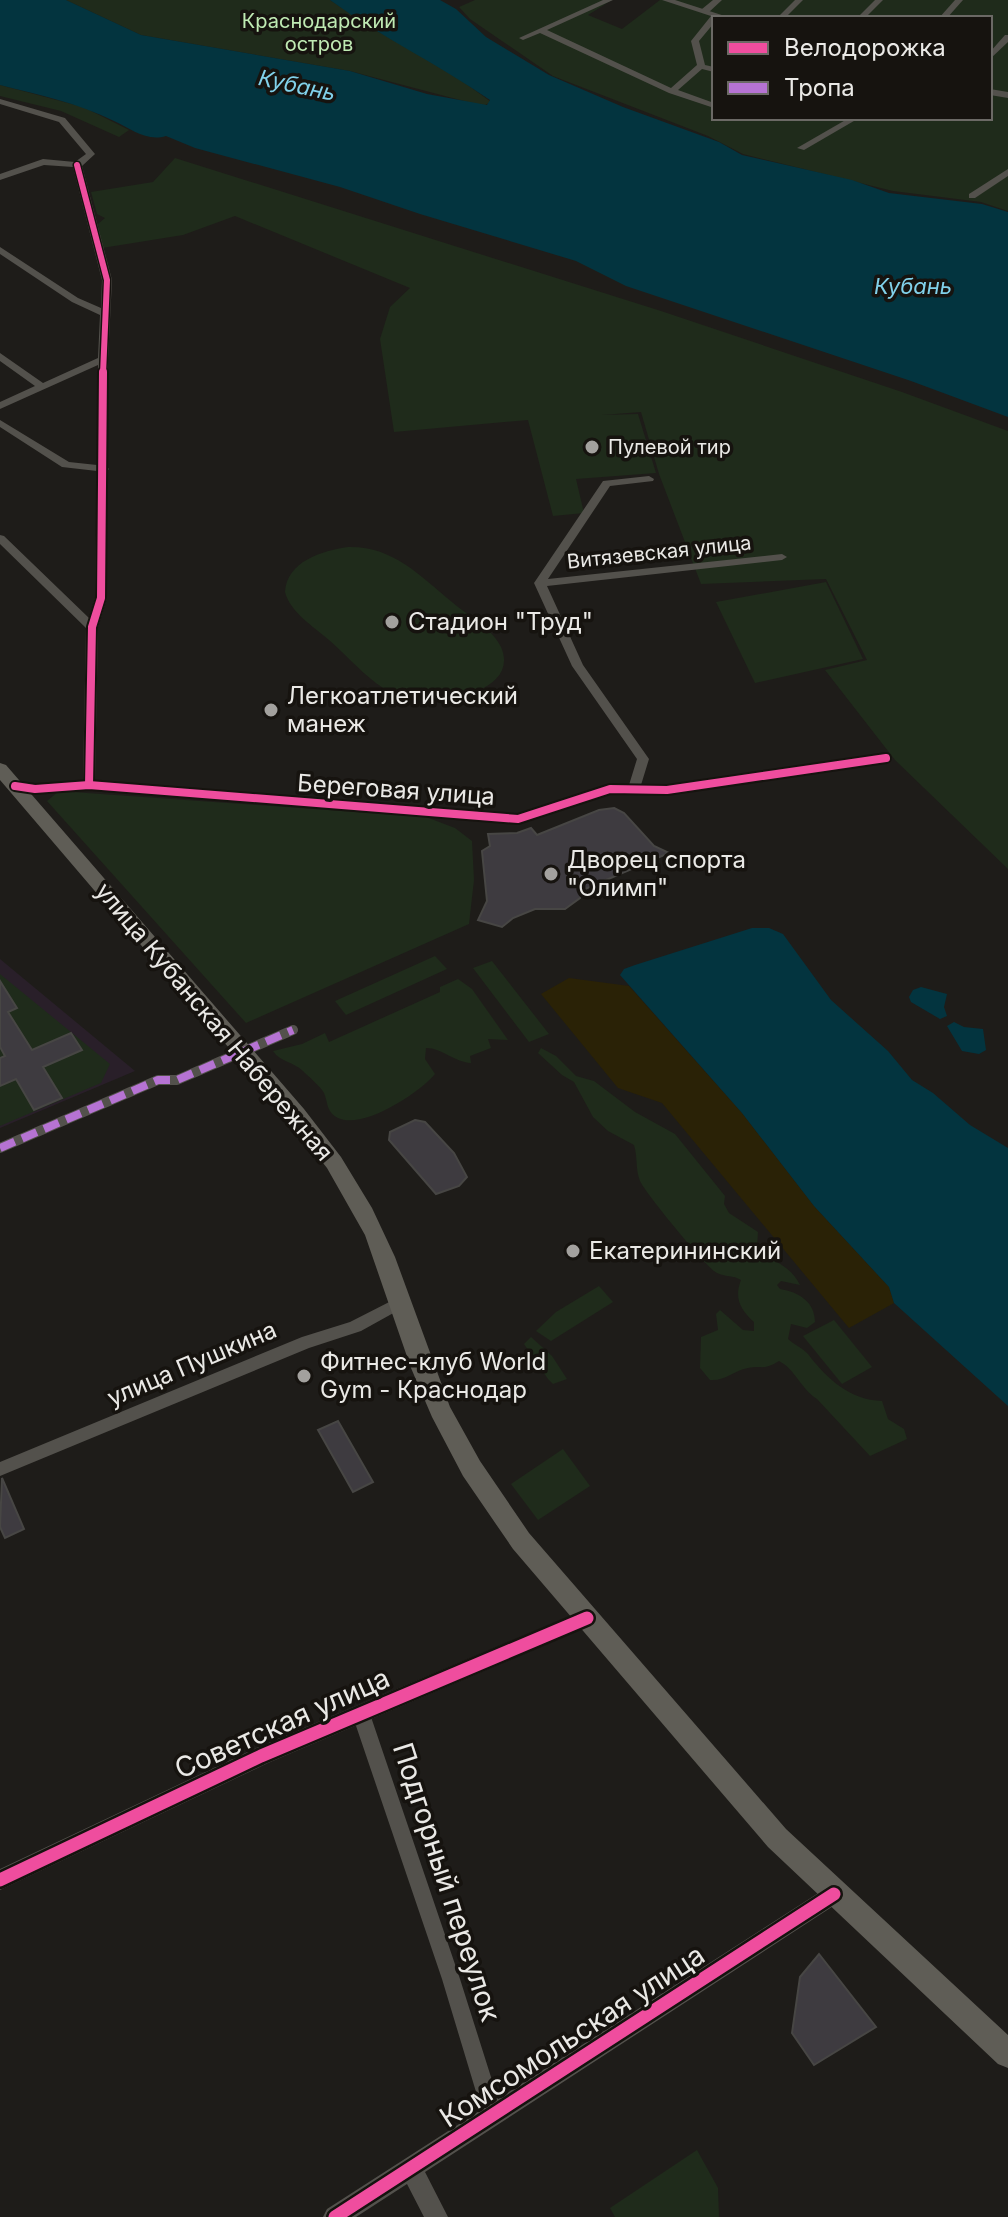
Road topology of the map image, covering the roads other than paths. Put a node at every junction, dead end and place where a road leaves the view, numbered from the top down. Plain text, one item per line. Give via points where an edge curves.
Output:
1 (609, 0) edge
2 (666, 0) edge
3 (718, 0) edge
4 (799, 0) edge
5 (879, 0) edge
6 (959, 0) edge
7 (705, 11) junction
8 (716, 16) edge
9 (783, 16) edge
10 (863, 16) edge
11 (945, 16) edge
12 (712, 23) edge
13 (542, 31) junction
14 (1008, 37) edge
15 (523, 38) dead end
16 (992, 55) edge
17 (701, 66) junction
18 (712, 69) edge
19 (672, 91) junction
20 (0, 101) edge
21 (712, 105) edge
22 (851, 120) edge
23 (801, 148) dead end
24 (77, 165) junction
25 (1008, 172) edge
26 (0, 177) edge
27 (972, 196) dead end
28 (0, 250) edge
29 (104, 313) junction
30 (0, 356) edge
31 (103, 359) junction
32 (42, 387) junction
33 (0, 406) edge
34 (0, 423) edge
35 (104, 469) junction
36 (649, 479) dead end
37 (0, 538) edge
38 (782, 557) dead end
39 (540, 583) junction
40 (92, 627) junction
41 (886, 758) dead end
42 (0, 769) edge
43 (89, 785) junction
44 (8, 786) edge
45 (634, 790) junction
46 (293, 1030) dead end
47 (0, 1148) edge
48 (401, 1302) junction
49 (0, 1469) edge
50 (587, 1618) junction
51 (361, 1714) junction
52 (0, 1880) edge
53 (834, 1894) junction
54 (1008, 2054) edge
55 (493, 2115) junction
56 (411, 2168) junction
57 (335, 2217) edge
58 (436, 2217) edge

1 - 13 street
2 - 7 street
3 - 7 street
4 - 9 street
5 - 10 street
6 - 11 street
7 - 8 street
12 - 17 street via 695,41
13 - 15 street
13 - 19 street
14 - 16 street
17 - 18 street
17 - 19 street
19 - 21 street
20 - 24 street via 62,120 91,154
22 - 23 street
24 - 26 street via 43,162
24 - 29 street via 107,280
25 - 27 street
28 - 29 street
29 - 31 street
30 - 32 street
31 - 32 street
31 - 35 street
32 - 33 street
34 - 35 street via 66,465
35 - 40 street via 101,598
36 - 39 street via 607,483
37 - 40 street
38 - 39 street, Витязевская улица
39 - 45 street via 578,666 643,759
40 - 43 street
41 - 45 street, Береговая улица via 695,787
42 - 44 main road, улица Кубанская Набережная
43 - 44 street, Береговая улица
43 - 45 street, Береговая улица via 497,819 518,819 610,789
44 - 48 main road, улица Кубанская Набережная via 323,1149 365,1214
46 - 47 street via 177,1080 158,1080
48 - 49 street, улица Пушкина via 326,1338
48 - 50 main road, улица Кубанская Набережная via 431,1391 467,1463 521,1541
50 - 51 street, Советская улица
50 - 53 main road, улица Кубанская Набережная via 777,1838
51 - 52 street, Советская улица
51 - 55 street, Подгорный переулок
53 - 54 main road, улица Кубанская Набережная
53 - 55 street, Комсомольская улица
55 - 56 street, Комсомольская улица
56 - 57 street, Комсомольская улица
56 - 58 street

